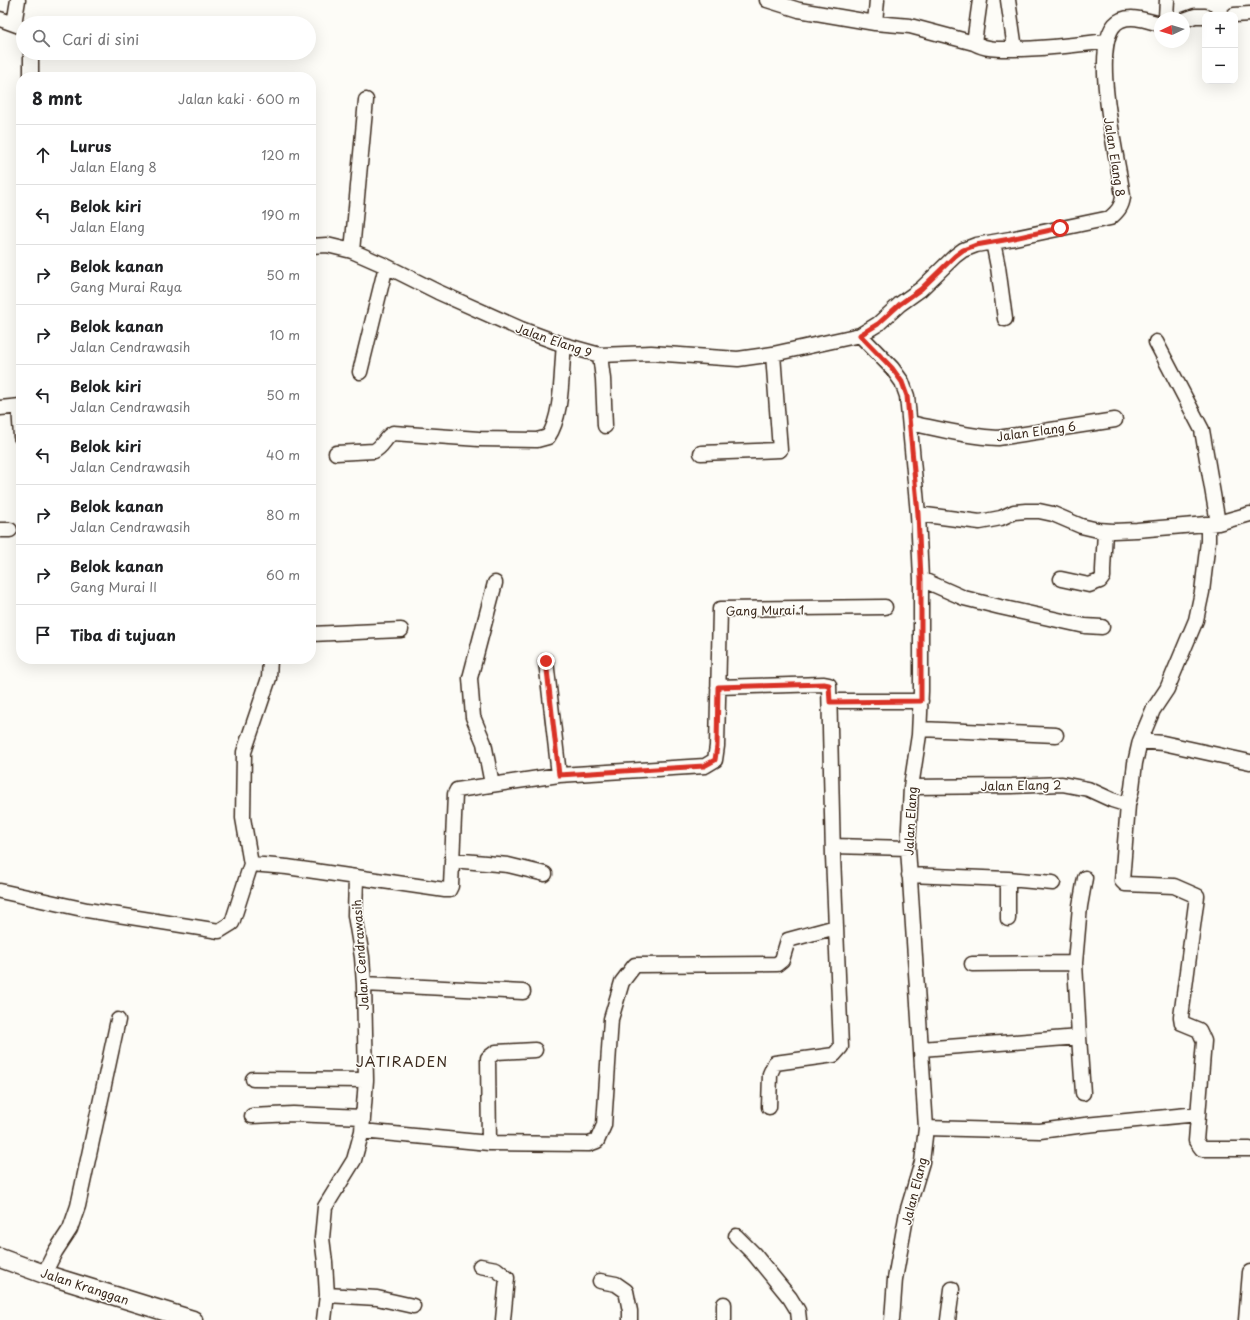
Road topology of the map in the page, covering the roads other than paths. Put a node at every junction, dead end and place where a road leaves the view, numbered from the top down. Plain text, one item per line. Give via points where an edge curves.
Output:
1 (18, 0) edge
2 (767, 0) edge
3 (877, 0) edge
4 (980, 0) edge
5 (1008, 0) edge
6 (1167, 0) edge
7 (787, 3) edge
8 (1166, 12) edge
9 (1250, 14) edge
10 (1238, 15) edge
11 (19, 16) edge
12 (1202, 16) edge
13 (1190, 18) edge
14 (0, 20) edge
15 (1154, 22) edge
16 (875, 23) junction
17 (16, 25) edge
18 (1107, 41) junction
19 (974, 43) junction
20 (1015, 49) junction
21 (31, 60) edge
22 (31, 72) edge
23 (366, 100) dead end
24 (993, 242) junction
25 (316, 246) edge
26 (352, 251) junction
27 (386, 266) junction
28 (1005, 319) dead end
29 (860, 335) junction
30 (1156, 342) dead end
31 (564, 345) junction
32 (773, 354) junction
33 (600, 355) junction
34 (360, 372) dead end
35 (16, 406) edge
36 (0, 408) edge
37 (1115, 420) dead end
38 (910, 423) junction
39 (605, 426) dead end
40 (336, 453) dead end
41 (701, 453) dead end
42 (918, 514) junction
43 (1250, 514) edge
44 (1213, 524) junction
45 (1105, 531) junction
46 (921, 579) junction
47 (1061, 579) dead end
48 (494, 583) dead end
49 (885, 607) dead end
50 (1102, 627) dead end
51 (401, 630) dead end
52 (316, 634) edge
53 (546, 661) dead end
54 (270, 664) edge
55 (718, 687) junction
56 (921, 701) junction
57 (830, 702) junction
58 (920, 729) junction
59 (1056, 735) dead end
60 (1140, 741) junction
61 (1250, 762) edge
62 (559, 775) junction
63 (492, 784) junction
64 (911, 787) junction
65 (1128, 805) junction
66 (833, 846) junction
67 (908, 848) junction
68 (452, 860) junction
69 (251, 864) junction
70 (545, 874) dead end
71 (909, 875) junction
72 (356, 878) junction
73 (1008, 878) junction
74 (1085, 878) dead end
75 (1053, 883) dead end
76 (0, 891) edge
77 (1008, 919) dead end
78 (836, 928) junction
79 (1075, 963) junction
80 (972, 964) dead end
81 (364, 984) junction
82 (523, 992) dead end
83 (118, 1020) dead end
84 (1080, 1037) junction
85 (921, 1049) junction
86 (535, 1050) dead end
87 (253, 1079) dead end
88 (366, 1080) junction
89 (1083, 1093) dead end
90 (769, 1107) dead end
91 (1198, 1114) junction
92 (252, 1116) dead end
93 (362, 1124) junction
94 (926, 1128) junction
95 (489, 1143) junction
96 (1250, 1149) edge
97 (736, 1236) dead end
98 (0, 1258) edge
99 (480, 1266) dead end
100 (1250, 1272) edge
101 (44, 1274) junction
102 (600, 1281) dead end
103 (952, 1289) dead end
104 (327, 1295) junction
105 (724, 1304) dead end
106 (413, 1306) dead end
107 (193, 1320) edge
108 (324, 1320) edge
109 (503, 1320) edge
110 (630, 1320) edge
111 (724, 1320) edge
112 (799, 1320) edge
113 (892, 1320) edge
114 (948, 1320) edge
115 (1246, 1320) edge

1 - 11 street
2 - 7 street
3 - 16 street
4 - 19 street
5 - 20 street
6 - 8 street
7 - 16 street via 799,10
9 - 10 street
12 - 13 street
14 - 17 street
15 - 18 street, Jalan Elang 8 via 1135,17 1121,20 1115,24
16 - 19 street via 910,26
18 - 20 street via 1037,50
18 - 24 street, Jalan Elang 8 via 1105,64 1108,115 1122,190 1122,203 1119,209 1110,218
19 - 20 street via 993,50
21 - 22 street
23 - 26 street
24 - 28 street
24 - 29 street, Jalan Elang 8 via 963,250 921,289 878,324
25 - 26 street, Jalan Elang 9 via 326,245
26 - 27 street, Jalan Elang 9
27 - 31 street, Jalan Elang 9 via 521,329
27 - 34 street
29 - 32 street, Jalan Elang 9
29 - 38 street, Jalan Elang via 902,382 907,396
30 - 44 street via 1202,430
31 - 33 street, Jalan Elang 9
31 - 40 street via 558,409 552,432 548,437 537,440 479,439 393,433 374,451
32 - 33 street, Jalan Elang 9 via 738,358 651,353
32 - 41 street via 780,450
33 - 39 street
35 - 36 street
37 - 38 street, Jalan Elang 6 via 998,438
38 - 42 street, Jalan Elang
42 - 45 street via 980,522 1002,518 1014,512 1039,511 1081,526
42 - 46 street, Jalan Elang
43 - 44 street
44 - 45 street
44 - 60 street via 1196,620 1167,689 1153,710
45 - 47 street via 1103,577 1100,581 1089,584
46 - 50 street via 964,598 1085,626
46 - 56 street, Jalan Elang
48 - 63 street via 470,678 473,716 484,742
49 - 55 street, Gang Murai 1 via 720,610
51 - 52 street
53 - 62 street
54 - 69 street via 269,678 244,752 243,818
55 - 57 street via 824,684 829,685
55 - 62 street via 717,746 715,760 710,764
56 - 57 street
56 - 58 street, Jalan Elang
57 - 66 street
58 - 59 street
58 - 64 street, Jalan Elang
60 - 61 street via 1163,743
60 - 65 street
62 - 63 street
63 - 68 street via 457,790
64 - 65 street, Jalan Elang 2 via 1062,784 1088,789
64 - 67 street, Jalan Elang
65 - 91 street via 1123,883 1174,886 1197,896 1181,1017 1182,1023 1199,1030 1204,1041
66 - 67 street
66 - 78 street
67 - 71 street, Jalan Elang
68 - 70 street via 508,865
68 - 72 street via 449,890
69 - 72 street
69 - 76 street via 232,923 220,931 87,910
71 - 73 street
71 - 85 street, Jalan Elang
72 - 81 street, Jalan Cendrawasih via 355,915
73 - 75 street
73 - 77 street
74 - 79 street
78 - 90 street via 841,1048 834,1055 776,1063 770,1074
78 - 95 street via 788,940 782,960 777,964 635,965 622,982 611,1018 604,1125 597,1141 589,1144
79 - 80 street
79 - 84 street
81 - 82 street
81 - 88 street, Jalan Cendrawasih
83 - 101 street via 78,1206 70,1228 54,1252
84 - 85 street
84 - 89 street
85 - 94 street, Jalan Elang
86 - 95 street via 496,1052 488,1058
87 - 88 street
88 - 93 street, Jalan Cendrawasih
91 - 94 street via 1040,1131
91 - 96 street via 1196,1142 1202,1149
92 - 93 street via 293,1114
93 - 95 street
93 - 104 street, Jalan Cendrawasih via 354,1160 326,1207 322,1238
94 - 113 street, Jalan Elang via 922,1162 907,1212 895,1279
97 - 112 street via 790,1298 798,1311
98 - 101 main road, Jalan Kranggan
99 - 109 street via 496,1269 507,1278
100 - 115 street
101 - 107 main road, Jalan Kranggan
102 - 110 street via 616,1284 626,1291
103 - 114 street
104 - 106 street via 377,1298
104 - 108 street, Jalan Cendrawasih
105 - 111 street

